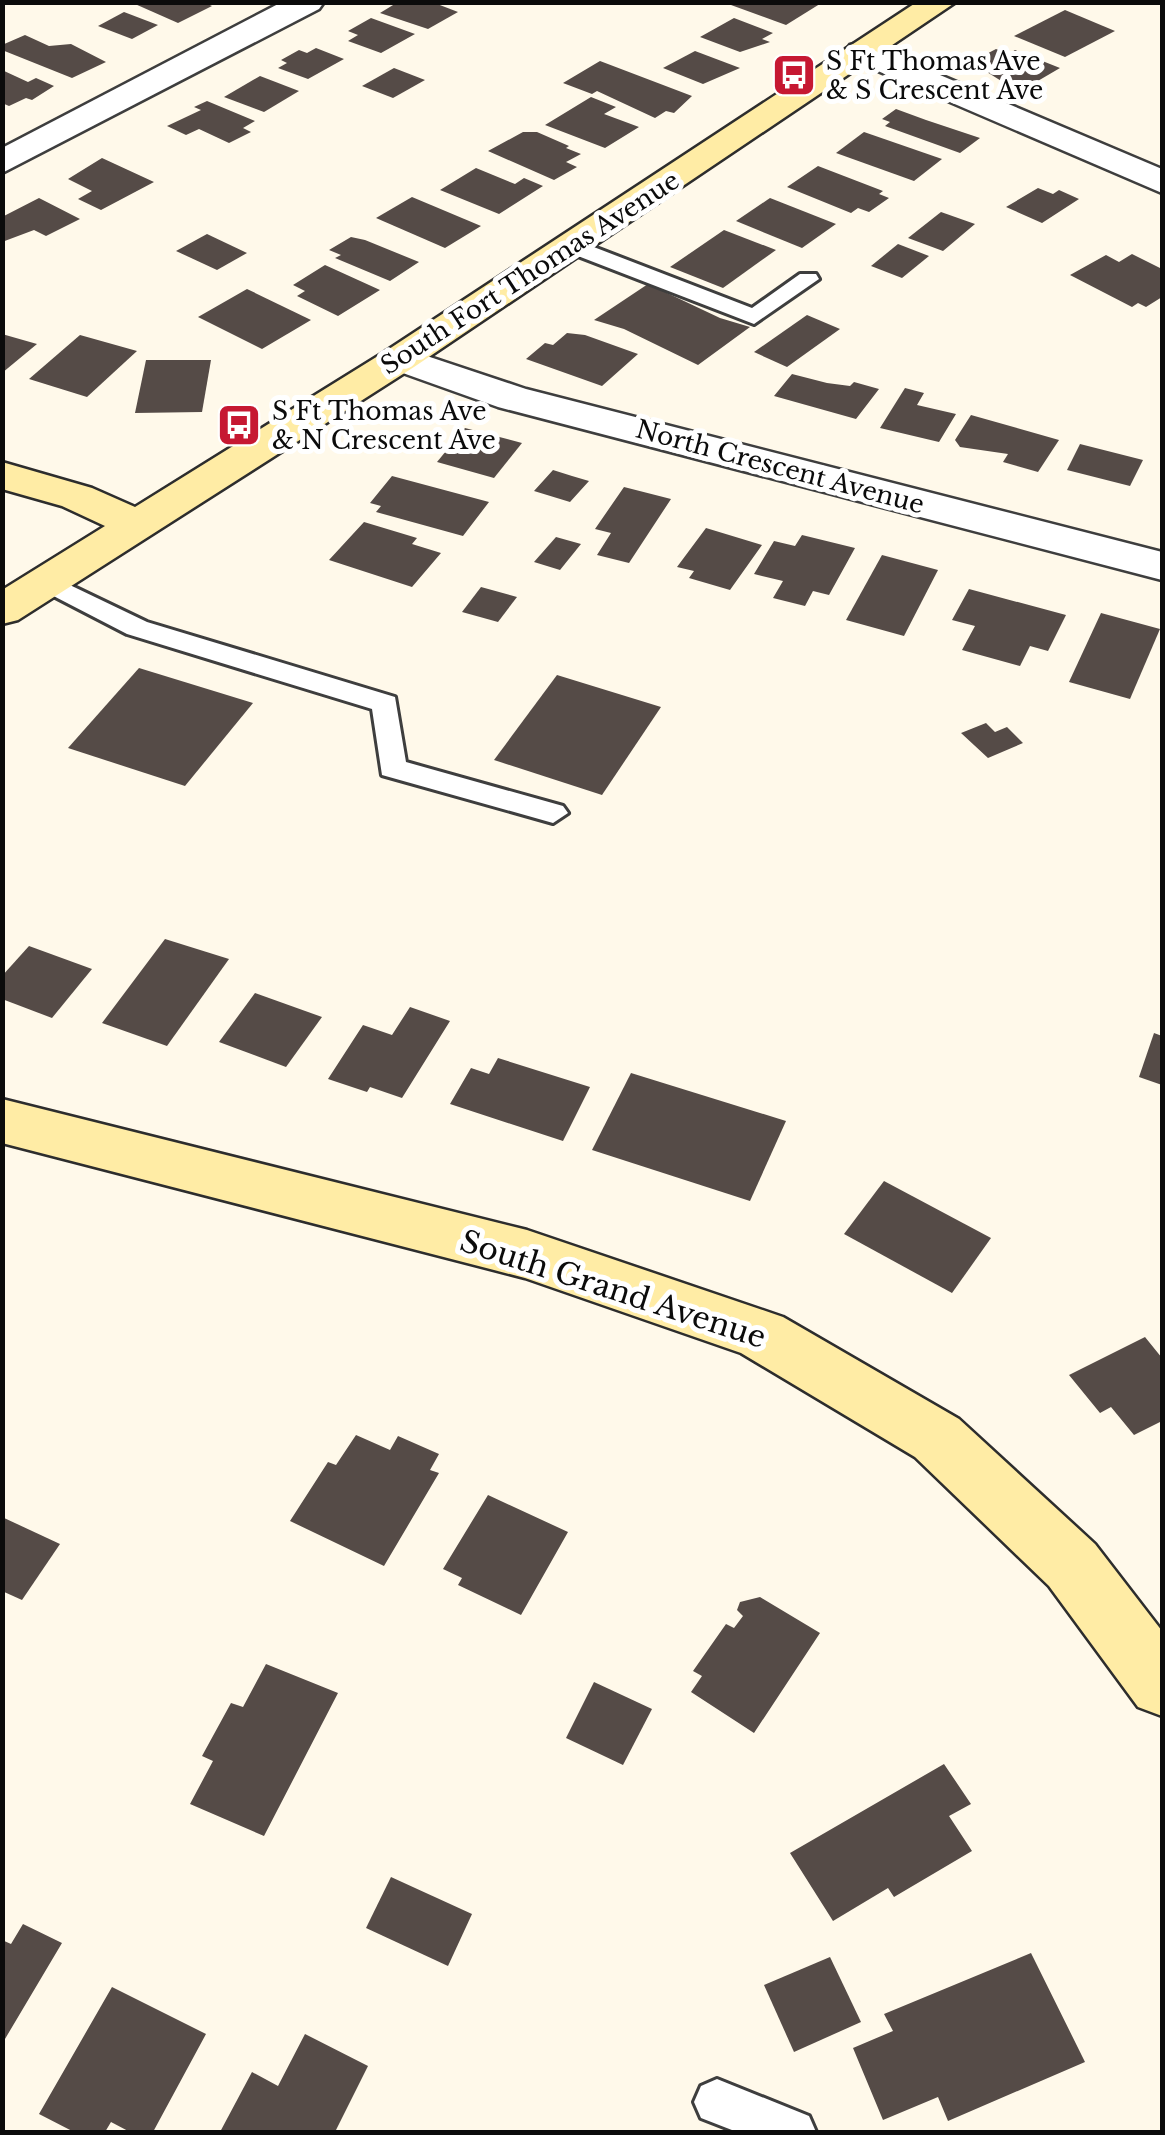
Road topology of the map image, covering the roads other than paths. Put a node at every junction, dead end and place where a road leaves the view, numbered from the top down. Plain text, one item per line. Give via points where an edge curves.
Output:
1 (308, 2) edge
2 (940, 2) edge
3 (862, 52) junction
4 (2, 162) edge
5 (1162, 182) edge
6 (573, 246) junction
7 (808, 279) dead end
8 (400, 359) junction
9 (2, 476) edge
10 (140, 526) junction
11 (1162, 566) edge
12 (49, 584) junction
13 (2, 610) edge
14 (554, 813) dead end
15 (2, 1122) edge
16 (1162, 1684) edge
17 (717, 2102) dead end
18 (793, 2132) edge

1 - 4 street
2 - 3 main road, South Fort Thomas Avenue
3 - 5 street
3 - 6 main road, South Fort Thomas Avenue
6 - 7 lane via 754,318
6 - 8 main road, South Fort Thomas Avenue
8 - 10 main road, South Fort Thomas Avenue
8 - 11 street, North Crescent Avenue via 512,398
9 - 10 main road via 76,497
10 - 12 main road
12 - 13 main road
12 - 14 lane via 137,628 385,704 392,768
15 - 16 main road, South Grand Avenue via 527,1254 762,1335 937,1438 1072,1565
17 - 18 lane

